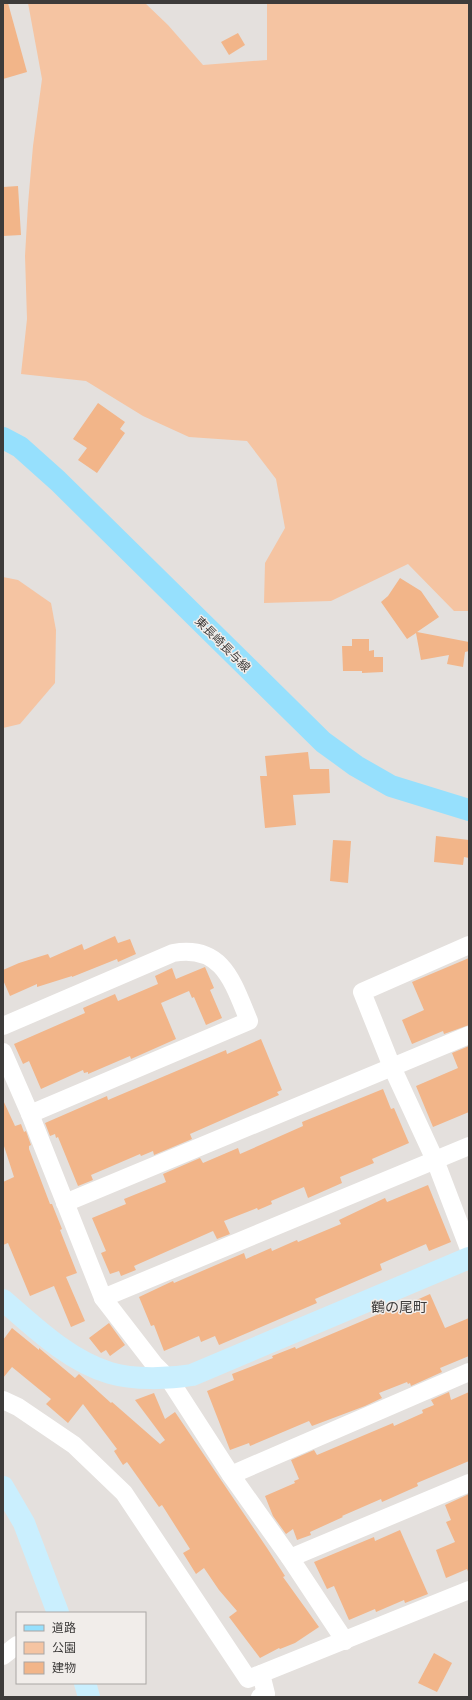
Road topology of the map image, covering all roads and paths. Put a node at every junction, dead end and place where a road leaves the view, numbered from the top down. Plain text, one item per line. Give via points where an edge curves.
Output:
1 (3, 438) edge
2 (469, 810) edge
3 (469, 945) edge
4 (3, 1026) edge
5 (469, 1035) edge
6 (3, 1052) edge
7 (392, 1067) junction
8 (30, 1114) junction
9 (469, 1146) edge
10 (435, 1160) junction
11 (65, 1203) junction
12 (469, 1249) edge
13 (469, 1258) edge
14 (103, 1298) junction
15 (4, 1299) edge
16 (469, 1372) edge
17 (169, 1379) junction
18 (3, 1400) edge
19 (232, 1475) junction
20 (469, 1483) edge
21 (3, 1487) edge
22 (290, 1558) junction
23 (469, 1590) edge
24 (58, 1612) edge
25 (345, 1640) junction
26 (16, 1646) edge
27 (3, 1656) edge
28 (261, 1674) junction
29 (85, 1684) edge
30 (89, 1697) edge
31 (260, 1697) edge

1 - 2 main road, 東長崎長与線 via 20,447 58,481 323,742 356,766 391,786
3 - 7 street via 362,992
4 - 8 street via 173,953 186,951 198,952 219,964 236,990 249,1021
5 - 7 street
6 - 8 street
7 - 10 street
7 - 11 street
8 - 11 street
9 - 10 street
10 - 12 street
10 - 14 street
11 - 14 street
13 - 17 street via 192,1375
14 - 17 street via 154,1364
15 - 17 street via 52,1341 84,1362 111,1373
16 - 19 street
17 - 19 street
18 - 28 street via 18,1407 74,1445 124,1493 248,1679
19 - 22 street
20 - 22 street
21 - 24 street via 24,1523
22 - 25 street
23 - 25 street
25 - 28 street
26 - 27 street
28 - 31 street via 266,1694
29 - 30 street

